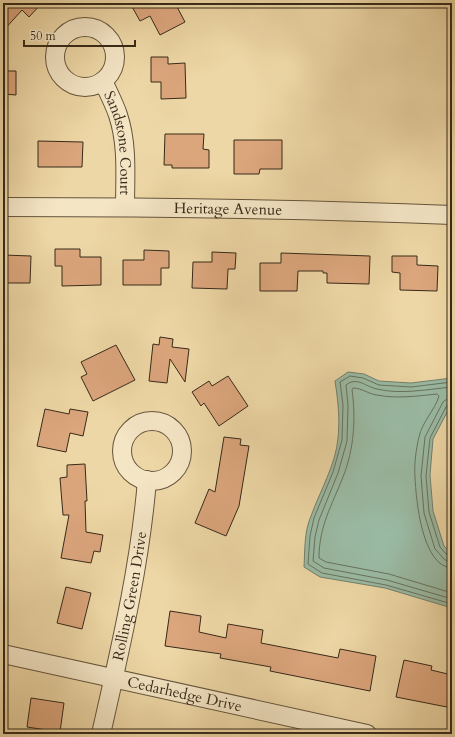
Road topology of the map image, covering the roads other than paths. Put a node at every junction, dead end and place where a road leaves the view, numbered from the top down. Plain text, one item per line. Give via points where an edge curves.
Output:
1 (103, 81) dead end
2 (3, 207) edge
3 (125, 207) junction
4 (452, 214) edge
5 (146, 480) dead end
6 (3, 654) edge
7 (114, 678) junction
8 (101, 734) edge
9 (367, 734) edge

1 - 3 street, Sandstone Court via 118,115 122,132 125,155
2 - 3 street, Heritage Avenue
3 - 4 street, Heritage Avenue
5 - 7 street, Rolling Green Drive via 144,520 136,574
6 - 7 street, Cedarhedge Drive
7 - 8 street, Rolling Green Drive
7 - 9 street, Cedarhedge Drive

